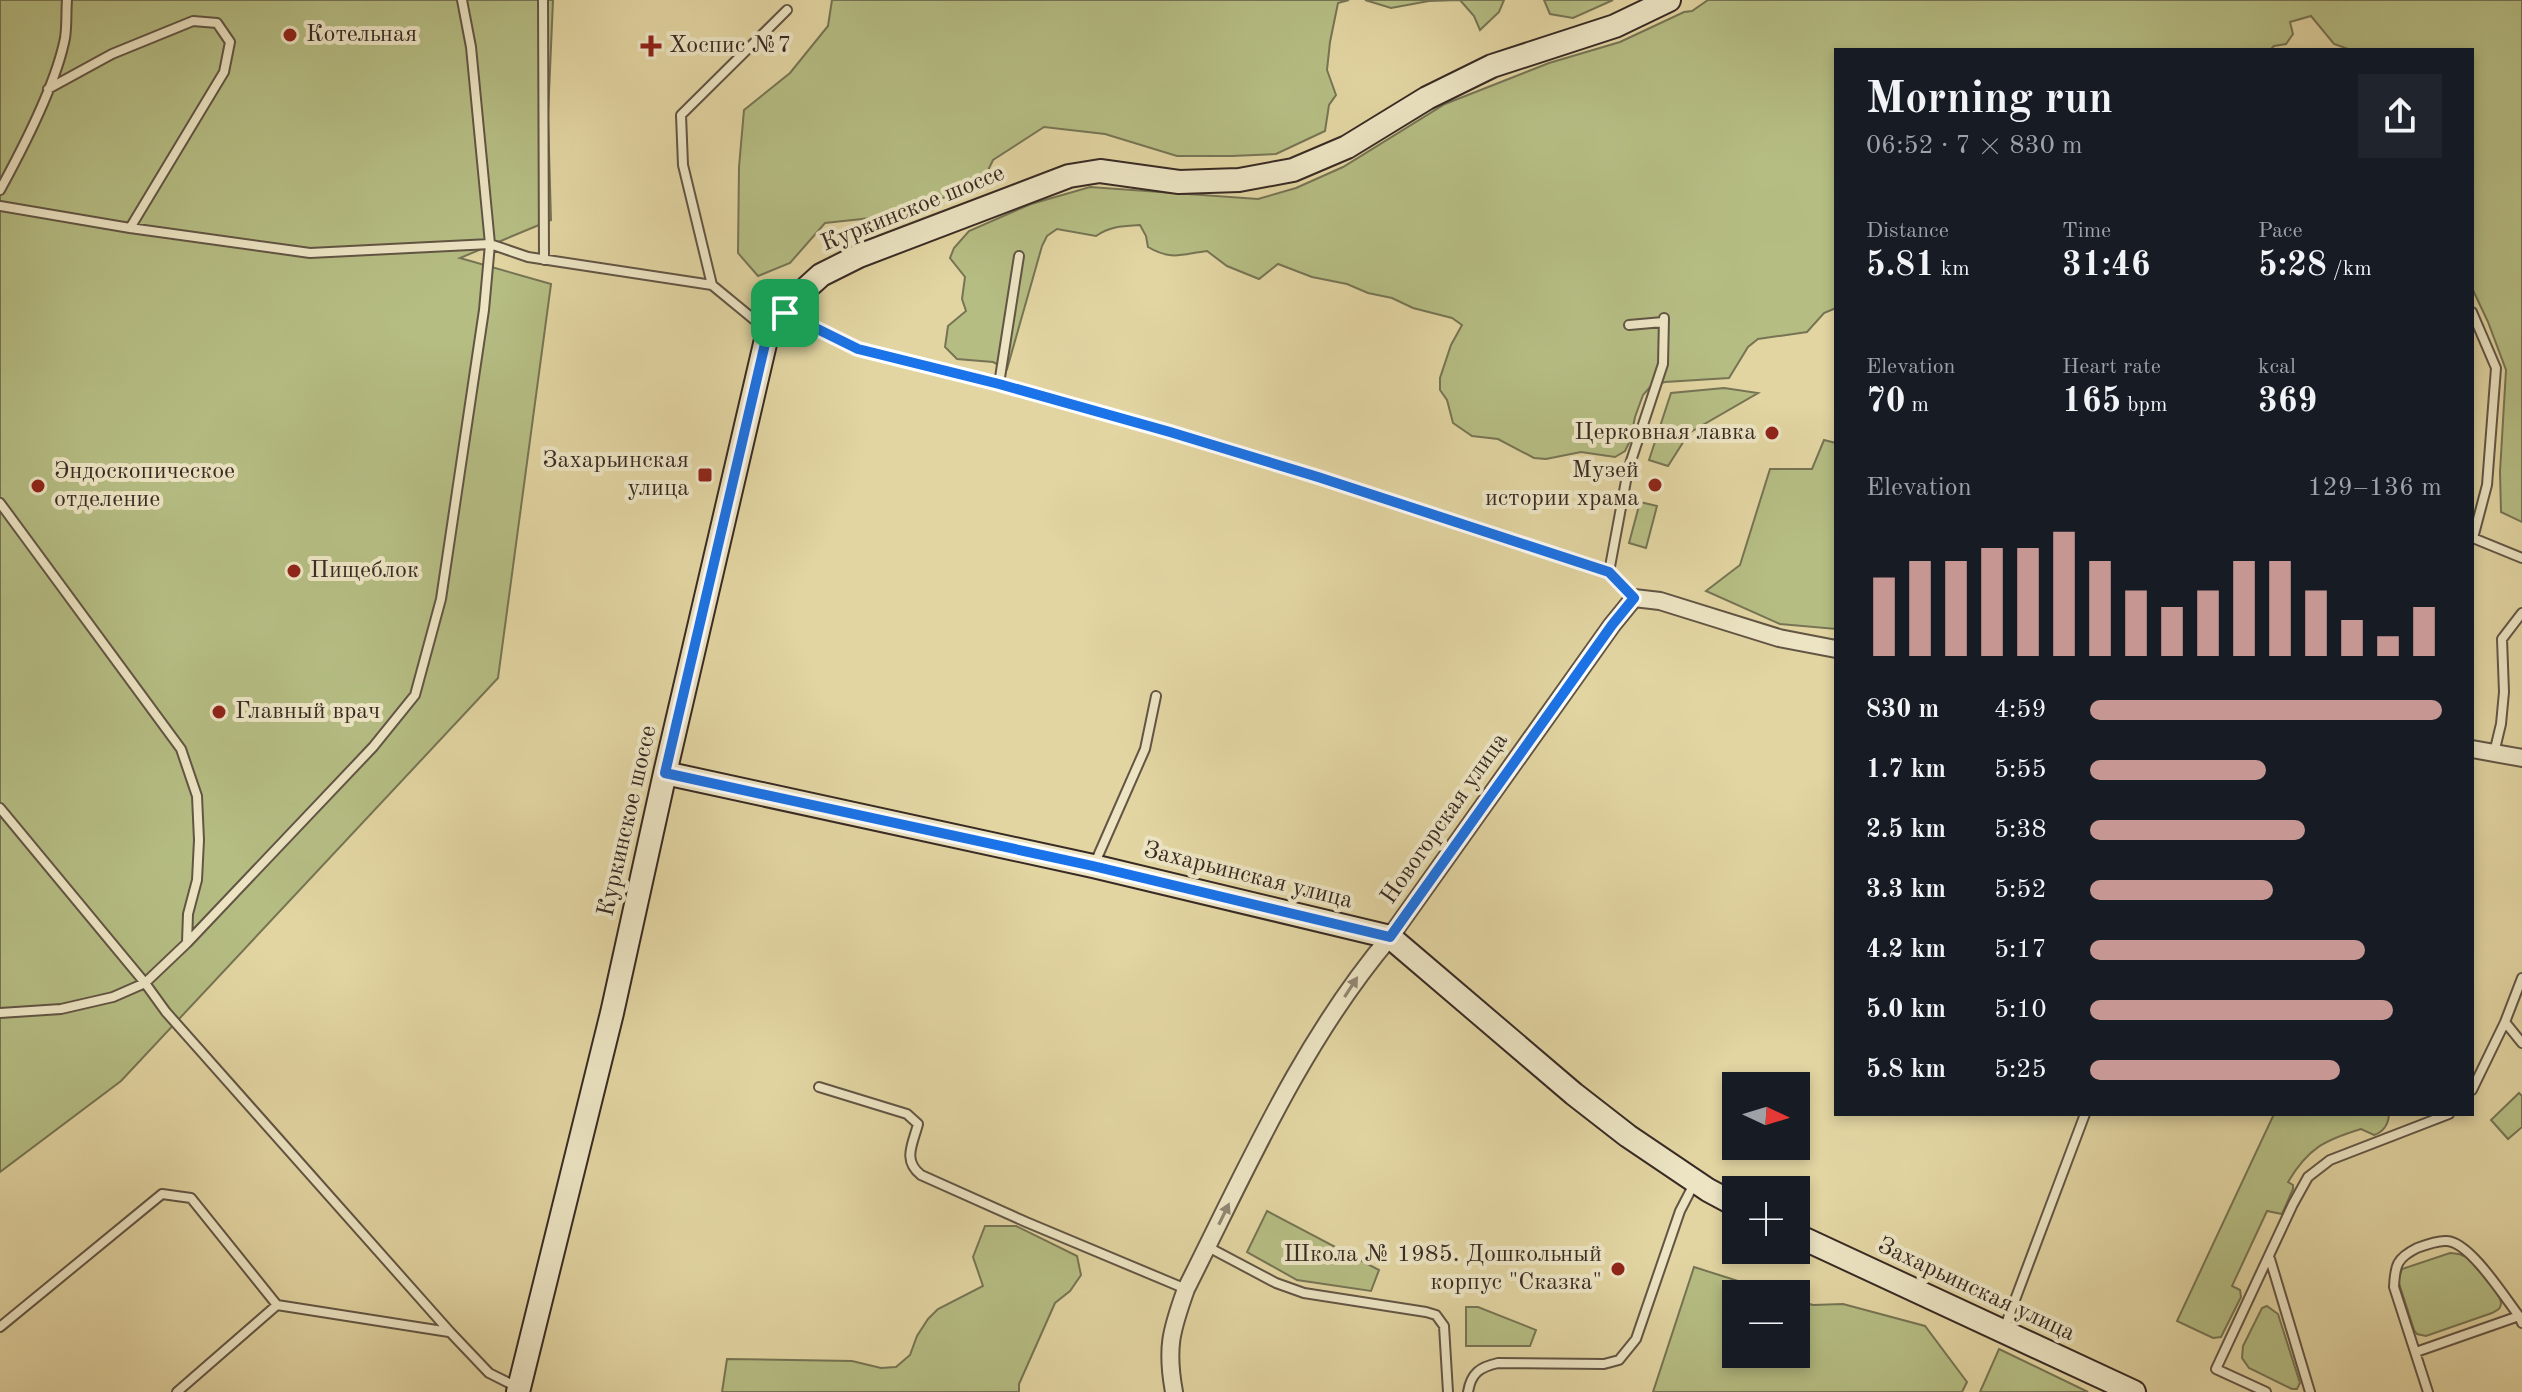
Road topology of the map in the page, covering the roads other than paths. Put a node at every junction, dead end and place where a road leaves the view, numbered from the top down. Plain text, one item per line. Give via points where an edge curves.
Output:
1 (67, 0) edge
2 (462, 0) edge
3 (543, 0) edge
4 (1669, 0) edge
5 (787, 10) dead end
6 (48, 89) junction
7 (0, 190) edge
8 (0, 206) edge
9 (130, 228) junction
10 (490, 244) junction
11 (1019, 256) dead end
12 (544, 260) junction
13 (712, 285) junction
14 (785, 313) junction
15 (2474, 317) edge
16 (1629, 325) dead end
17 (768, 331) junction
18 (999, 384) junction
19 (0, 503) edge
20 (2474, 534) edge
21 (2474, 538) edge
22 (2522, 558) edge
23 (1609, 572) junction
24 (1634, 598) junction
25 (2522, 613) edge
26 (1834, 649) edge
27 (1156, 696) dead end
28 (2474, 749) edge
29 (2494, 753) junction
30 (2522, 758) edge
31 (665, 773) junction
32 (0, 808) edge
33 (1093, 866) junction
34 (1390, 937) junction
35 (187, 943) junction
36 (2522, 978) edge
37 (145, 983) junction
38 (0, 1013) edge
39 (2505, 1022) junction
40 (2522, 1043) edge
41 (2474, 1086) edge
42 (819, 1087) dead end
43 (2084, 1116) edge
44 (2444, 1116) edge
45 (1695, 1181) junction
46 (1722, 1197) edge
47 (1810, 1241) edge
48 (1208, 1247) junction
49 (2269, 1259) junction
50 (1186, 1289) junction
51 (277, 1305) junction
52 (2521, 1320) edge
53 (0, 1327) edge
54 (2003, 1330) junction
55 (450, 1332) junction
56 (2416, 1352) junction
57 (519, 1390) edge
58 (177, 1392) edge
59 (1174, 1392) edge
60 (1448, 1392) edge
61 (1468, 1392) edge
62 (2134, 1392) edge
63 (2266, 1392) edge
64 (2310, 1392) edge
65 (2428, 1392) edge

1 - 6 lane via 65,39
2 - 10 lane
3 - 12 lane
4 - 14 main road, Куркинское шоссе via 1615,26 1492,66 1347,147 1293,170 1239,180 1179,182 1100,171 1069,176 847,262 821,275
5 - 13 lane via 681,115 683,165
6 - 7 lane
6 - 9 lane via 112,54 193,21 217,23 230,42 224,72
8 - 9 lane
9 - 10 lane via 310,253
10 - 12 lane
10 - 35 lane via 441,599 415,695 373,747
11 - 18 lane
12 - 13 lane
13 - 17 lane
14 - 17 main road, Куркинское шоссе
14 - 18 lane via 858,349
15 - 20 lane via 2496,368 2487,485
16 - 23 lane via 1664,320 1663,364 1628,470
17 - 31 main road, Куркинское шоссе
18 - 23 lane via 1318,477
19 - 35 lane via 181,749 197,796 199,840
21 - 22 lane
23 - 24 lane
24 - 26 street
24 - 34 street, Новогорская улица
25 - 29 lane via 2502,639 2504,692
27 - 33 lane via 1145,749
28 - 29 street
29 - 30 street
31 - 33 main road, Захарьинская улица
31 - 57 main road, Куркинское шоссе via 609,1028
32 - 37 lane
33 - 34 main road, Захарьинская улица
34 - 45 main road, Захарьинская улица via 1574,1094
48 -> 34 street, Новогорская улица via 1315,1041
35 - 37 lane
36 - 39 lane
37 - 38 lane via 61,1009
37 - 55 lane
39 - 40 lane
39 - 41 lane
42 - 50 lane via 907,1114 918,1124 909,1160 921,1175
43 - 54 lane
44 - 49 lane via 2319,1168 2293,1204
45 - 46 main road, Захарьинская улица
45 - 61 lane via 1636,1339 1619,1360 1498,1363 1473,1375
47 - 54 main road, Захарьинская улица
48 - 50 street, Новогорская улица
48 - 60 lane via 1304,1293 1436,1315 1444,1326
49 - 63 lane via 2216,1369
49 - 64 lane
50 - 59 street, Новогорская улица via 1171,1335
51 - 53 lane via 191,1198 162,1194
51 - 55 lane
51 - 58 lane
52 - 56 lane
52 - 56 lane via 2467,1250 2449,1240 2424,1245 2404,1255 2394,1270 2394,1287
54 - 62 main road, Захарьинская улица
55 - 57 lane via 489,1373
56 - 65 lane

